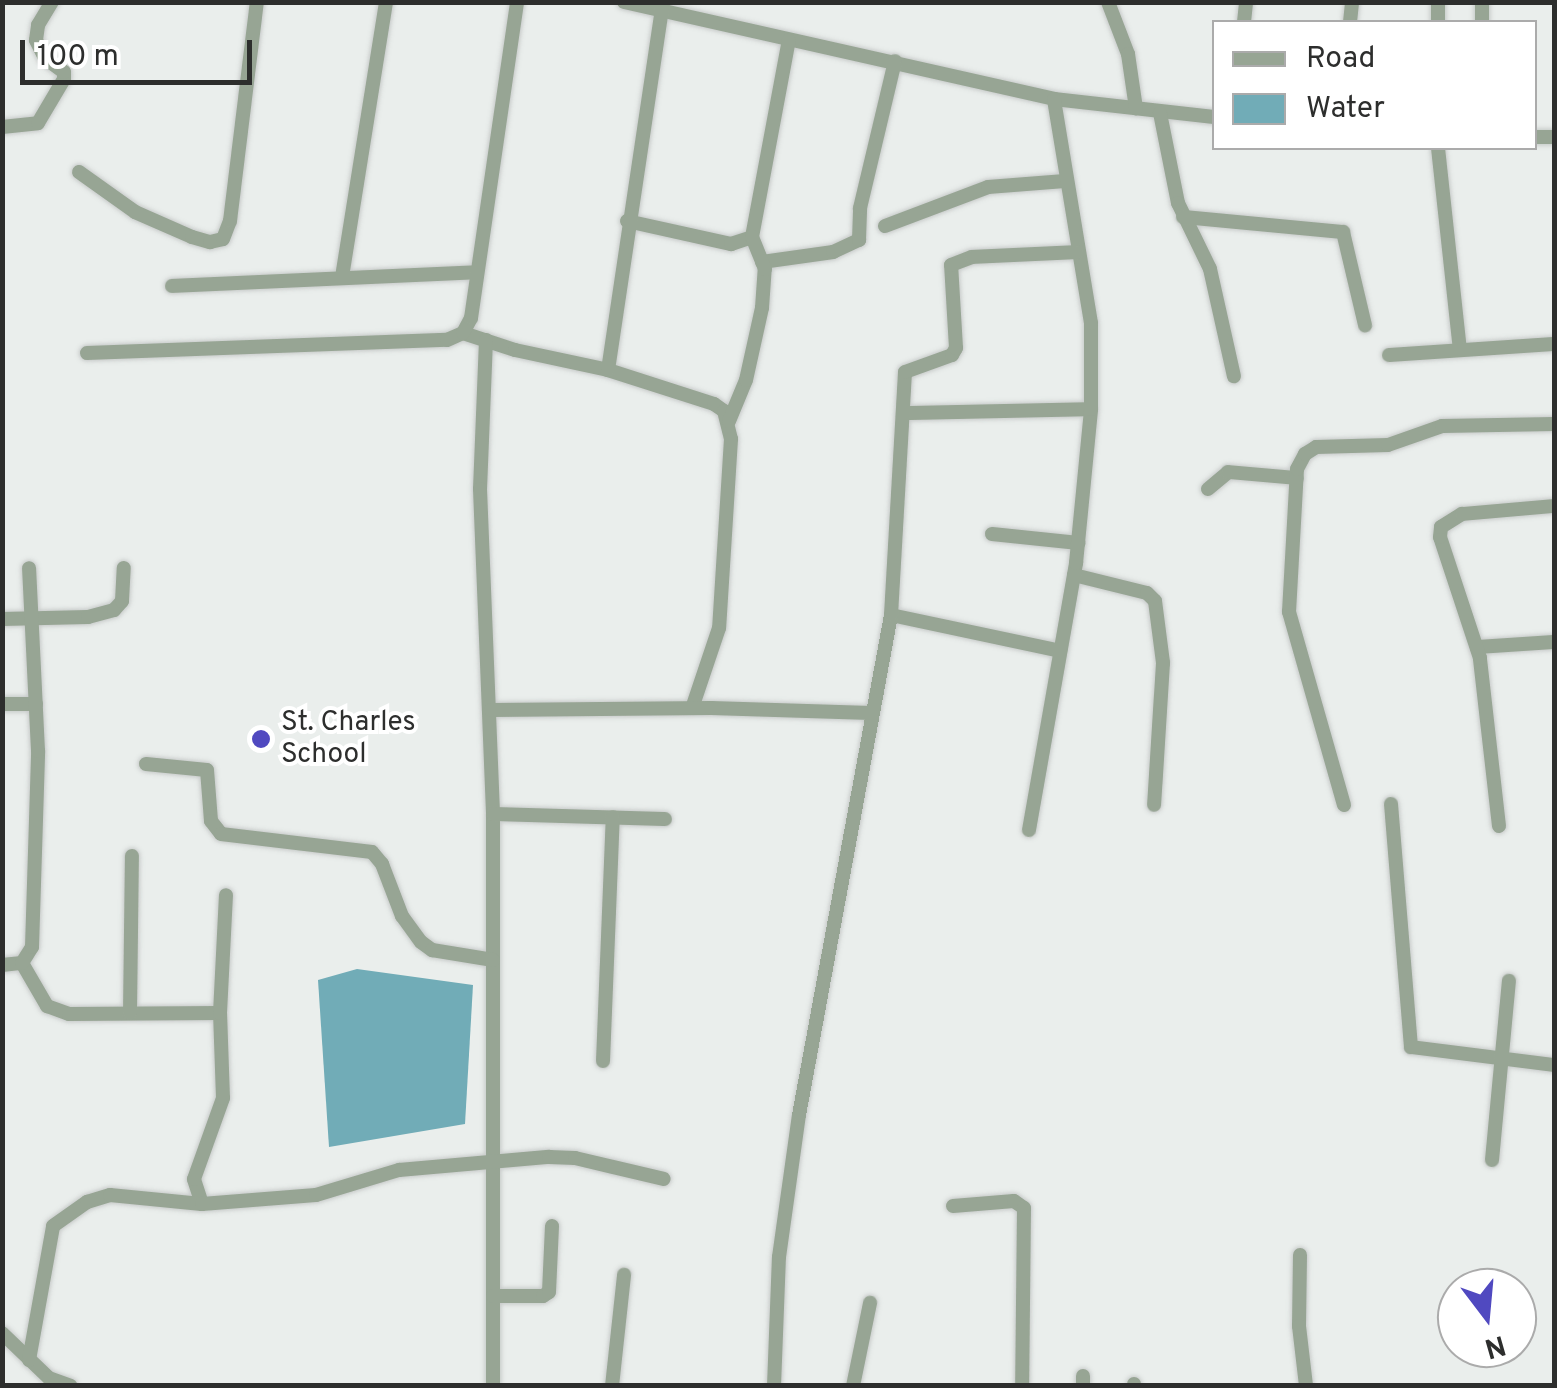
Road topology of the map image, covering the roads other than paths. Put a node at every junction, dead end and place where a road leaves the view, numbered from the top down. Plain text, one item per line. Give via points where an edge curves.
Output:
1 (52, 2) edge
2 (257, 2) edge
3 (386, 2) edge
4 (516, 2) edge
5 (624, 2) edge
6 (1108, 2) edge
7 (663, 6) edge
8 (789, 40) junction
9 (896, 62) junction
10 (1054, 99) junction
11 (1136, 108) junction
12 (1160, 113) junction
13 (1212, 117) edge
14 (2, 127) edge
15 (1438, 150) edge
16 (79, 172) dead end
17 (1065, 182) junction
18 (1183, 217) junction
19 (627, 221) junction
20 (885, 226) dead end
21 (752, 237) junction
22 (1076, 252) junction
23 (762, 262) junction
24 (475, 272) junction
25 (342, 277) junction
26 (172, 286) dead end
27 (1365, 326) dead end
28 (463, 333) junction
29 (486, 340) junction
30 (1554, 344) edge
31 (1460, 349) junction
32 (87, 353) dead end
33 (1389, 355) dead end
34 (608, 370) junction
35 (1234, 376) dead end
36 (1091, 409) junction
37 (906, 412) junction
38 (729, 421) junction
39 (1554, 424) edge
40 (1297, 478) junction
41 (1208, 489) dead end
42 (1554, 506) edge
43 (992, 534) dead end
44 (1079, 543) junction
45 (29, 568) dead end
46 (124, 568) dead end
47 (1074, 575) junction
48 (891, 615) junction
49 (33, 619) junction
50 (2, 620) edge
51 (1554, 642) edge
52 (1476, 648) junction
53 (1060, 651) junction
54 (2, 704) edge
55 (36, 704) junction
56 (692, 708) junction
57 (491, 710) junction
58 (871, 714) junction
59 (146, 764) dead end
60 (1154, 804) dead end
61 (1391, 804) dead end
62 (1344, 805) dead end
63 (493, 814) junction
64 (613, 818) junction
65 (665, 819) dead end
66 (1499, 826) dead end
67 (1029, 830) dead end
68 (132, 856) dead end
69 (226, 895) dead end
70 (492, 960) junction
71 (22, 963) junction
72 (2, 964) edge
73 (1509, 981) dead end
74 (130, 1013) junction
75 (220, 1014) junction
76 (1501, 1058) junction
77 (603, 1061) dead end
78 (1554, 1065) edge
79 (1492, 1160) dead end
80 (494, 1161) junction
81 (664, 1179) dead end
82 (202, 1204) junction
83 (953, 1206) dead end
84 (552, 1226) dead end
85 (1300, 1255) dead end
86 (624, 1275) dead end
87 (494, 1296) junction
88 (870, 1303) dead end
89 (2, 1333) edge
90 (29, 1360) junction
91 (71, 1386) edge
92 (493, 1386) edge
93 (612, 1386) edge
94 (774, 1386) edge
95 (853, 1386) edge
96 (1022, 1386) edge
97 (1306, 1386) edge

1 - 14 street via 36,40 64,79 38,123
2 - 16 street via 223,239 192,237 135,212
3 - 25 street
4 - 24 street
5 - 7 street
6 - 11 street via 1128,54
7 - 8 street
7 - 19 street
8 - 9 street
8 - 21 street
9 - 10 street
9 - 23 street via 860,208 859,240 846,249
10 - 11 street
10 - 17 street
11 - 12 street
12 - 13 street
12 - 18 street
15 - 31 street
17 - 20 street via 988,187
17 - 22 street
18 - 27 street via 1343,232
18 - 35 street via 1210,270
19 - 21 street via 731,244
19 - 34 street
21 - 23 street
22 - 36 street via 1091,322
22 - 37 street via 972,257 951,265 956,348 946,358 906,369
23 - 38 street via 755,344
24 - 25 street
24 - 28 street
25 - 26 street
28 - 29 street
28 - 32 street via 448,340
29 - 34 street
29 - 57 street via 481,509
30 - 31 street
31 - 33 street
34 - 38 street via 714,404
36 - 37 street
36 - 44 street
37 - 48 street
38 - 56 street via 719,628
39 - 40 street via 1442,426 1376,447 1316,448 1304,454
40 - 41 street via 1228,472
40 - 62 street via 1289,612
42 - 52 street via 1462,514 1441,527
43 - 44 street
44 - 47 street
45 - 49 street
46 - 49 street via 122,601 114,610
47 - 53 street
47 - 60 street via 1147,593 1155,601 1163,663
48 - 53 street
48 - 58 street
49 - 50 street
49 - 55 street
51 - 52 street
52 - 66 street
53 - 67 street
54 - 55 street
55 - 71 street via 32,947
56 - 57 street
56 - 58 street
57 - 63 street
58 - 94 street via 799,1115 779,1257
59 - 70 street via 207,770 211,821 221,834 372,852 421,942 432,950
61 - 76 street via 1411,1047
63 - 64 street
63 - 70 street
64 - 65 street
64 - 77 street
68 - 74 street
69 - 75 street
70 - 80 street
71 - 72 street
71 - 74 street via 47,1006 68,1014
73 - 76 street
74 - 75 street
75 - 82 street via 223,1098 194,1179
76 - 78 street
76 - 79 street
80 - 81 street via 574,1158
80 - 82 street via 399,1170 316,1195
80 - 87 street
82 - 90 street via 110,1195 53,1226
83 - 96 street via 1014,1201 1024,1208
84 - 87 street via 548,1292
85 - 97 street
86 - 93 street
87 - 92 street
88 - 95 street
89 - 90 street
90 - 91 street

